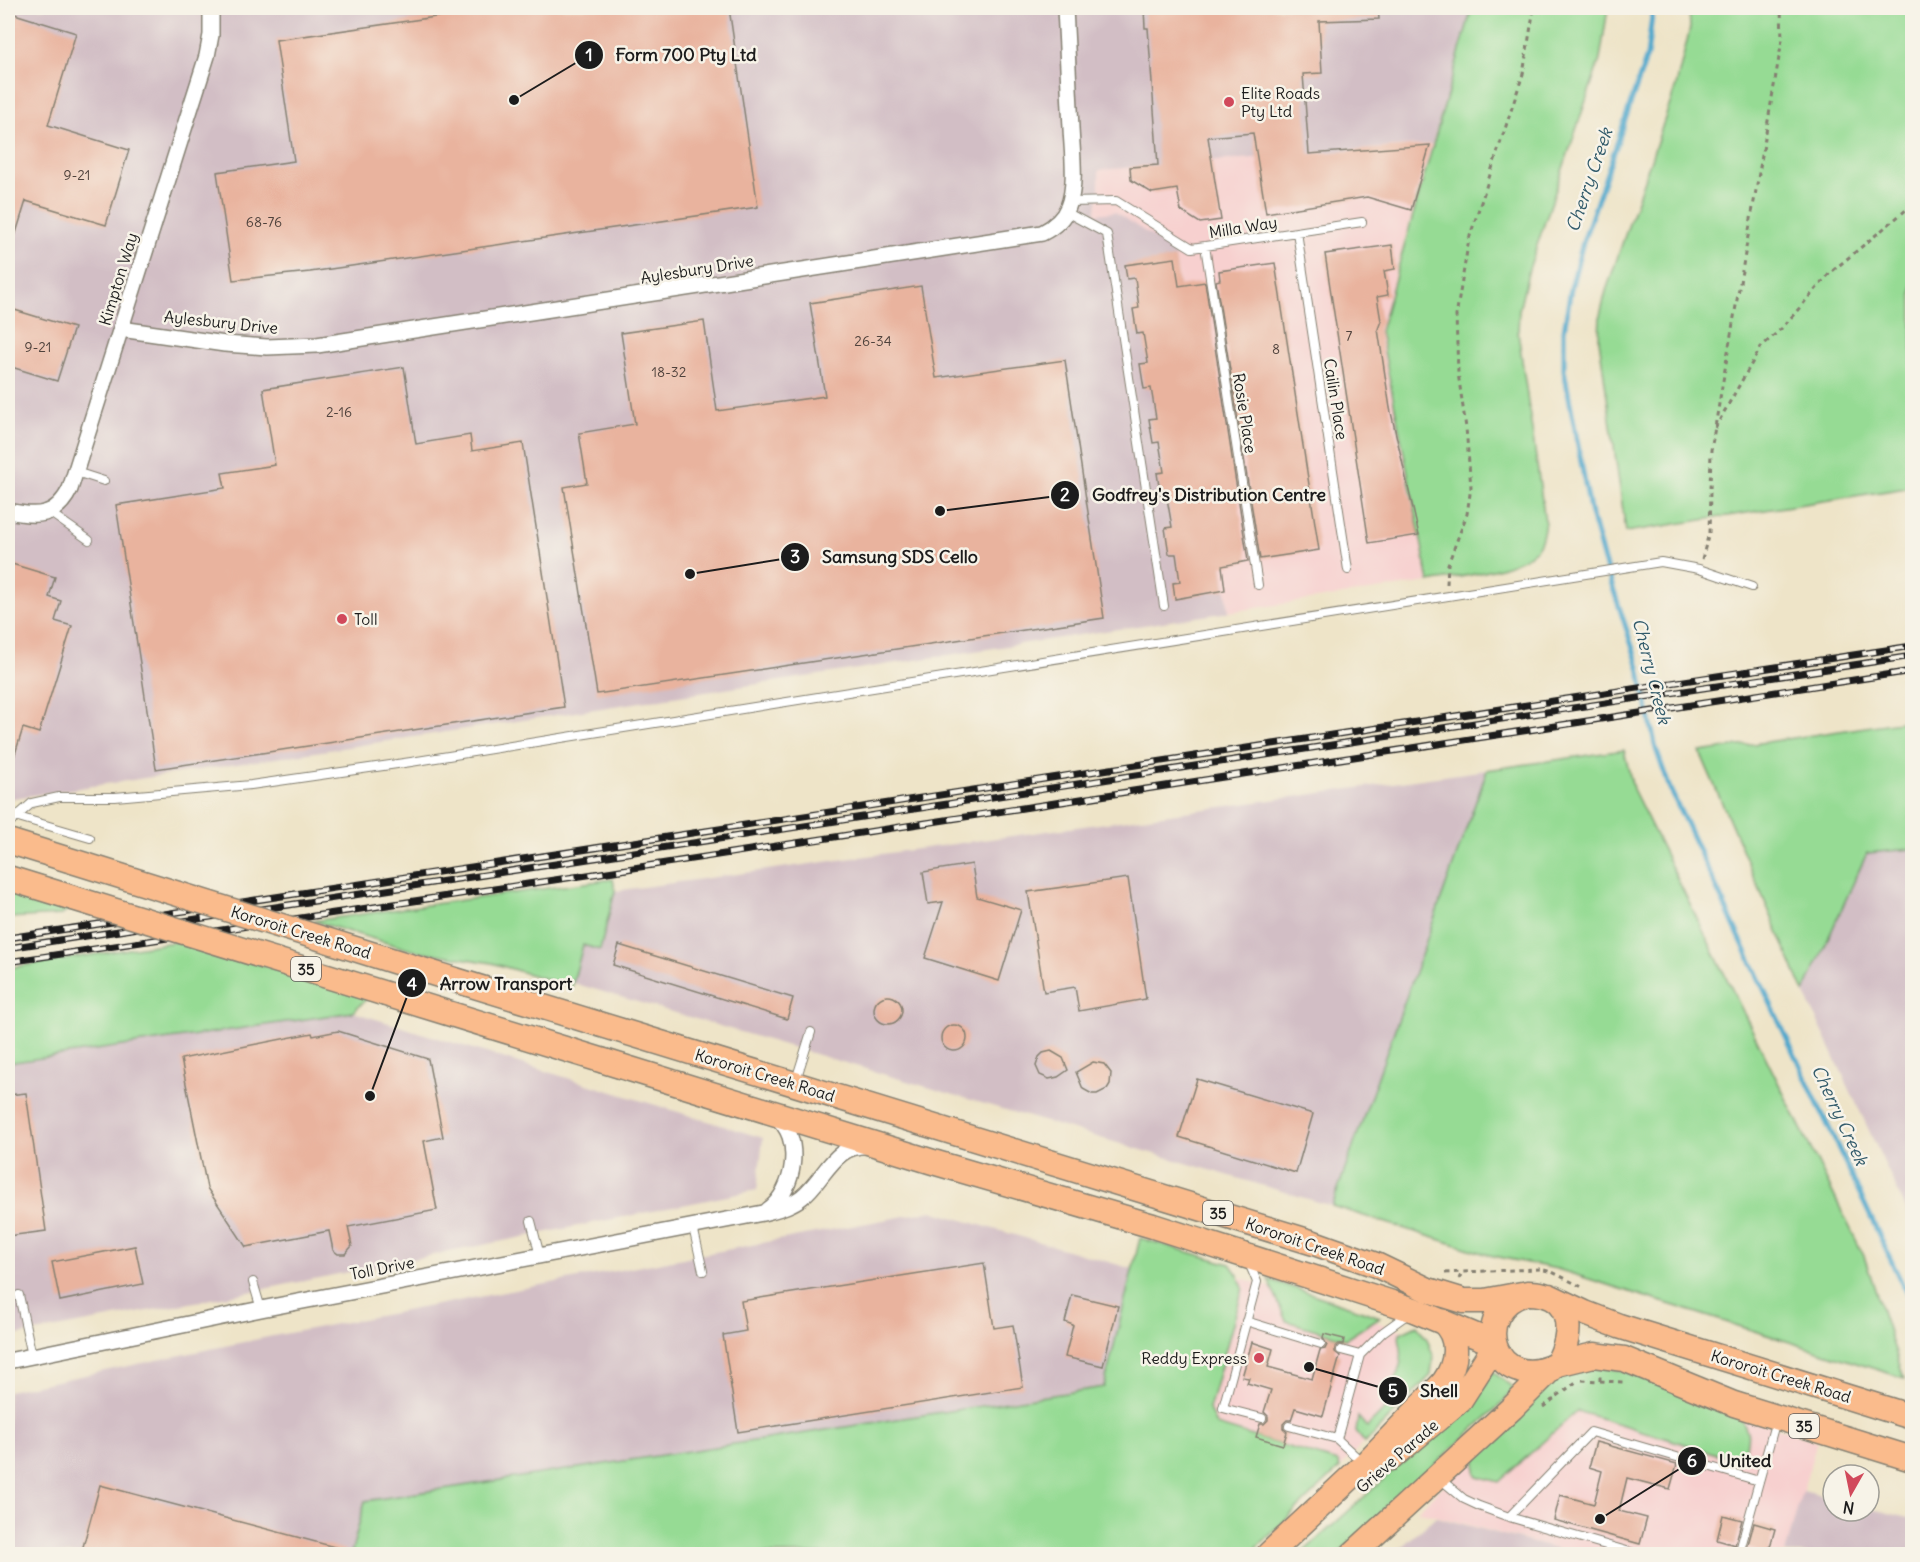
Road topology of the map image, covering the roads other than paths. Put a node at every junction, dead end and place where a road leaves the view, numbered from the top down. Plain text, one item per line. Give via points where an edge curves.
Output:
1 (211, 8) edge
2 (1065, 8) edge
3 (1068, 207) junction
4 (1362, 222) dead end
5 (1296, 232) junction
6 (1205, 246) junction
7 (121, 329) junction
8 (76, 472) junction
9 (104, 481) dead end
10 (8, 511) edge
11 (49, 512) junction
12 (89, 540) dead end
13 (1348, 570) dead end
14 (1258, 585) dead end
15 (1752, 587) dead end
16 (1164, 606) dead end
17 (8, 814) edge
18 (17, 817) junction
19 (8, 824) edge
20 (90, 838) dead end
21 (8, 842) edge
22 (8, 878) edge
23 (811, 1032) dead end
24 (794, 1084) junction
25 (760, 1109) junction
26 (902, 1153) junction
27 (763, 1213) junction
28 (531, 1221) dead end
29 (693, 1227) junction
30 (540, 1256) junction
31 (1246, 1256) junction
32 (704, 1270) dead end
33 (254, 1282) dead end
34 (1522, 1294) junction
35 (19, 1295) dead end
36 (1549, 1296) junction
37 (261, 1310) junction
38 (1414, 1310) junction
39 (1246, 1321) junction
40 (1442, 1321) junction
41 (1321, 1344) dead end
42 (1494, 1345) junction
43 (1341, 1350) dead end
44 (1360, 1355) junction
45 (32, 1356) junction
46 (8, 1361) edge
47 (1556, 1364) junction
48 (1912, 1417) edge
49 (1262, 1418) dead end
50 (1777, 1418) junction
51 (1289, 1426) dead end
52 (1337, 1439) junction
53 (1912, 1459) edge
54 (1370, 1469) junction
55 (1437, 1476) junction
56 (1759, 1481) junction
57 (1509, 1517) junction
58 (1269, 1554) edge
59 (1287, 1554) edge
60 (1353, 1554) edge
61 (1637, 1554) edge
62 (1739, 1554) edge

1 - 7 street, Kimpton Way via 207,56
2 - 3 street via 1072,163
3 - 6 lane, Milla Way via 1116,201 1192,248
3 - 7 street, Aylesbury Drive via 1054,227 1029,236 317,345 225,344
3 - 16 lane via 1107,234
4 - 5 lane, Milla Way
5 - 6 lane, Milla Way
5 - 13 lane, Cailin Place
6 - 14 lane, Rosie Place
7 - 8 street, Kimpton Way
8 - 9 lane
8 - 11 street, Kimpton Way via 65,499
10 - 11 street via 37,515
11 - 12 lane
15 - 18 lane via 1700,569 1661,562 251,785 59,797 32,803
17 - 18 lane
18 - 19 lane
18 - 20 lane
21 - 24 main road, Kororoit Creek Road / 35, bridge
22 - 25 main road, Kororoit Creek Road / 35, bridge
23 - 24 lane
24 - 34 main road, Kororoit Creek Road / 35 via 1314,1243 1450,1297 1478,1302
25 - 26 main road, Kororoit Creek Road / 35
25 - 27 street via 777,1117 785,1128 793,1158 792,1173 782,1197
26 - 27 street, Toll Drive via 866,1146 849,1150 837,1156 800,1199
26 - 31 main road, Kororoit Creek Road / 35
27 - 29 street, Toll Drive
28 - 30 lane
29 - 30 street, Toll Drive
29 - 32 lane
30 - 37 street, Toll Drive
31 - 38 main road, Kororoit Creek Road / 35
31 - 39 lane via 1257,1282
33 - 37 lane
34 - 36 main road, 35
34 - 42 main road via 1511,1300 1498,1316
35 - 45 lane
36 - 47 main road via 1562,1308 1568,1325 1565,1348
36 - 48 main road, Kororoit Creek Road / 35 via 1619,1326
37 - 45 street, Toll Drive
38 - 40 main road, Kororoit Creek Road / 35
38 - 44 lane
39 - 41 lane
39 - 49 lane via 1223,1408
40 - 42 main road, Kororoit Creek Road / 35
40 - 54 main road via 1455,1346 1450,1373
42 - 47 main road, 35 via 1504,1362 1518,1370 1537,1371
42 - 54 main road, Grieve Parade via 1460,1400
43 - 44 lane
44 - 52 lane
45 - 46 street, Toll Drive
47 - 50 main road, 35 via 1600,1355 1631,1361 1697,1390
47 - 55 main road
50 - 53 main road, 35
50 - 56 lane
51 - 52 lane
52 - 54 lane
54 - 58 main road
54 - 59 main road, Grieve Parade
55 - 57 lane via 1464,1499
55 - 60 main road
56 - 57 lane via 1591,1432
56 - 62 lane
57 - 61 lane

